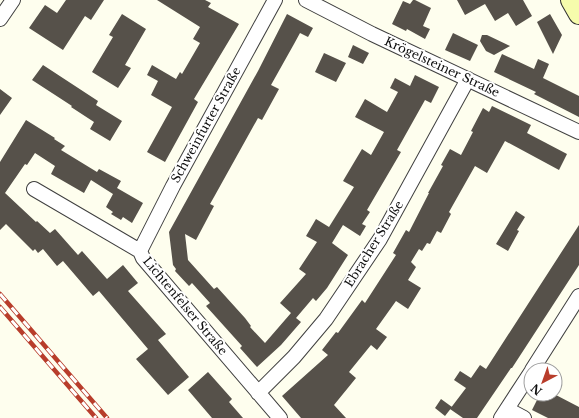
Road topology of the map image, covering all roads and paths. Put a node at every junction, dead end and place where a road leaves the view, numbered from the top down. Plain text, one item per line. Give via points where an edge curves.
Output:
1 (13, 0) edge
2 (275, 0) edge
3 (306, 0) edge
4 (571, 0) edge
5 (579, 14) edge
6 (0, 19) edge
7 (468, 79) junction
8 (579, 132) edge
9 (34, 189) dead end
10 (140, 251) junction
11 (579, 296) edge
12 (538, 362) edge
13 (523, 385) edge
14 (258, 393) junction
15 (504, 414) edge
16 (280, 418) edge
17 (524, 418) edge

1 - 6 street
2 - 10 street, Schweinfurter Straße
3 - 7 street, Krögelsteiner Straße
4 - 5 main road
7 - 8 street, Krögelsteiner Straße
7 - 14 street, Ebracher Straße via 380,239 326,319 294,357
9 - 10 street, Lichtenfelser Straße
10 - 14 street, Lichtenfelser Straße via 143,258
11 - 12 street
13 - 15 street
14 - 16 street, Lichtenfelser Straße
15 - 17 street

